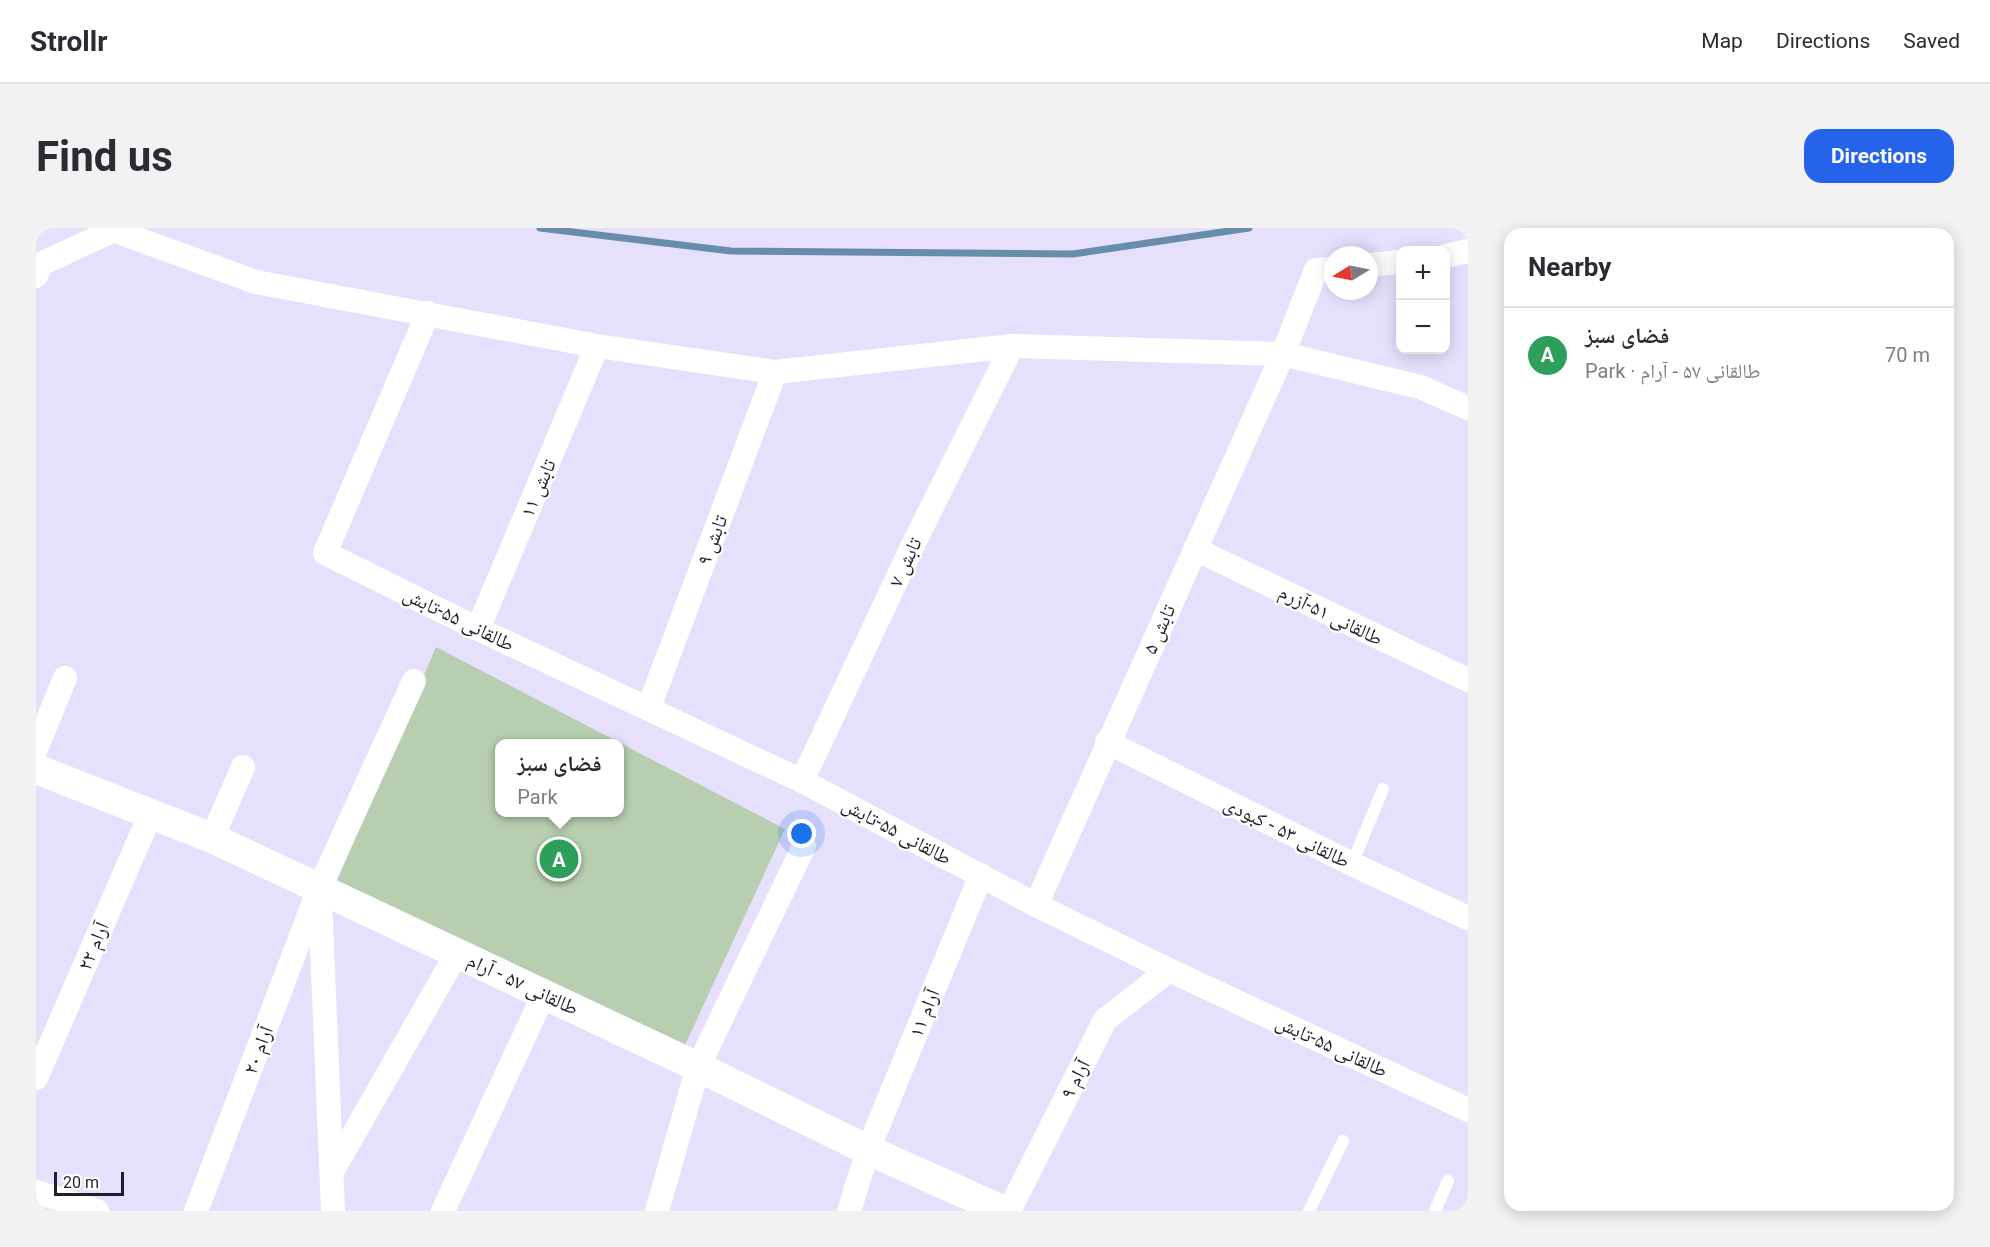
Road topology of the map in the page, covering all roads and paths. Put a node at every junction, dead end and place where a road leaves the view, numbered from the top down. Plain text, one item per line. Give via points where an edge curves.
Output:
1 (111, 229) edge
2 (1468, 251) edge
3 (1450, 255) edge
4 (1396, 262) edge
5 (1378, 264) edge
6 (1324, 270) edge
7 (36, 276) edge
8 (428, 313) junction
9 (597, 346) junction
10 (1012, 346) junction
11 (1283, 354) junction
12 (775, 372) junction
13 (1468, 408) edge
14 (1195, 549) junction
15 (478, 629) junction
16 (65, 678) dead end
17 (1468, 680) edge
18 (414, 681) dead end
19 (649, 707) junction
20 (1107, 742) junction
21 (36, 749) edge
22 (243, 767) dead end
23 (36, 769) edge
24 (802, 781) junction
25 (1383, 789) dead end
26 (150, 815) junction
27 (212, 838) junction
28 (804, 846) dead end
29 (1352, 864) junction
30 (981, 875) junction
31 (319, 889) junction
32 (1036, 905) junction
33 (1468, 918) edge
34 (456, 953) junction
35 (1169, 970) junction
36 (544, 994) junction
37 (698, 1067) junction
38 (36, 1078) edge
39 (1468, 1110) edge
40 (1343, 1141) dead end
41 (868, 1150) junction
42 (333, 1170) junction
43 (1448, 1181) dead end
44 (36, 1192) edge
45 (97, 1211) edge
46 (196, 1211) edge
47 (333, 1211) edge
48 (443, 1211) edge
49 (657, 1211) edge
50 (849, 1211) edge
51 (1007, 1211) edge
52 (1309, 1211) edge
53 (1435, 1211) edge

1 - 7 street via 41,264
1 - 8 street via 256,282
2 - 3 street
4 - 5 street
6 - 11 street, تابش ۵ via 1316,270
8 - 9 street
8 - 15 street, طالقانی ۵۵-تابش via 325,553
9 - 12 street
9 - 15 street, تابش ۱۱
10 - 11 street
10 - 12 street
10 - 24 street, تابش ۷
11 - 13 street via 1420,387
11 - 14 street, تابش ۵
12 - 19 street, تابش ۹
14 - 17 street, طالقانی ۵۱-آزرم
14 - 20 street, تابش ۵
15 - 19 street, طالقانی ۵۵-تابش
16 - 21 street
18 - 31 street, آرام ۲۰
19 - 24 street, طالقانی ۵۵-تابش
20 - 29 street, طالقانی ۵۳ - کبودی
20 - 32 street, تابش ۵
22 - 27 street
23 - 26 street, طالقانی ۵۷ - آرام
24 - 30 street, طالقانی ۵۵-تابش
25 - 29 lane
26 - 27 street, طالقانی ۵۷ - آرام
26 - 38 street, آرام ۲۲
27 - 31 street, طالقانی ۵۷ - آرام
28 - 37 street
29 - 33 street, طالقانی ۵۳ - کبودی
30 - 32 street, طالقانی ۵۵-تابش
30 - 41 street, آرام ۱۱
31 - 34 street, طالقانی ۵۷ - آرام
31 - 42 street
31 - 46 street, آرام ۲۰
32 - 35 street, طالقانی ۵۵-تابش
34 - 36 street, طالقانی ۵۷ - آرام
34 - 42 street
35 - 39 street, طالقانی ۵۵-تابش
35 - 51 street, آرام ۹ via 1105,1020
36 - 37 street, طالقانی ۵۷ - آرام
36 - 48 street
37 - 41 street, طالقانی ۵۷ - آرام
37 - 49 street
40 - 52 lane
41 - 50 street, آرام ۱۱
41 - 51 street, طالقانی ۵۷ - آرام
42 - 47 street
43 - 53 lane
44 - 45 street

